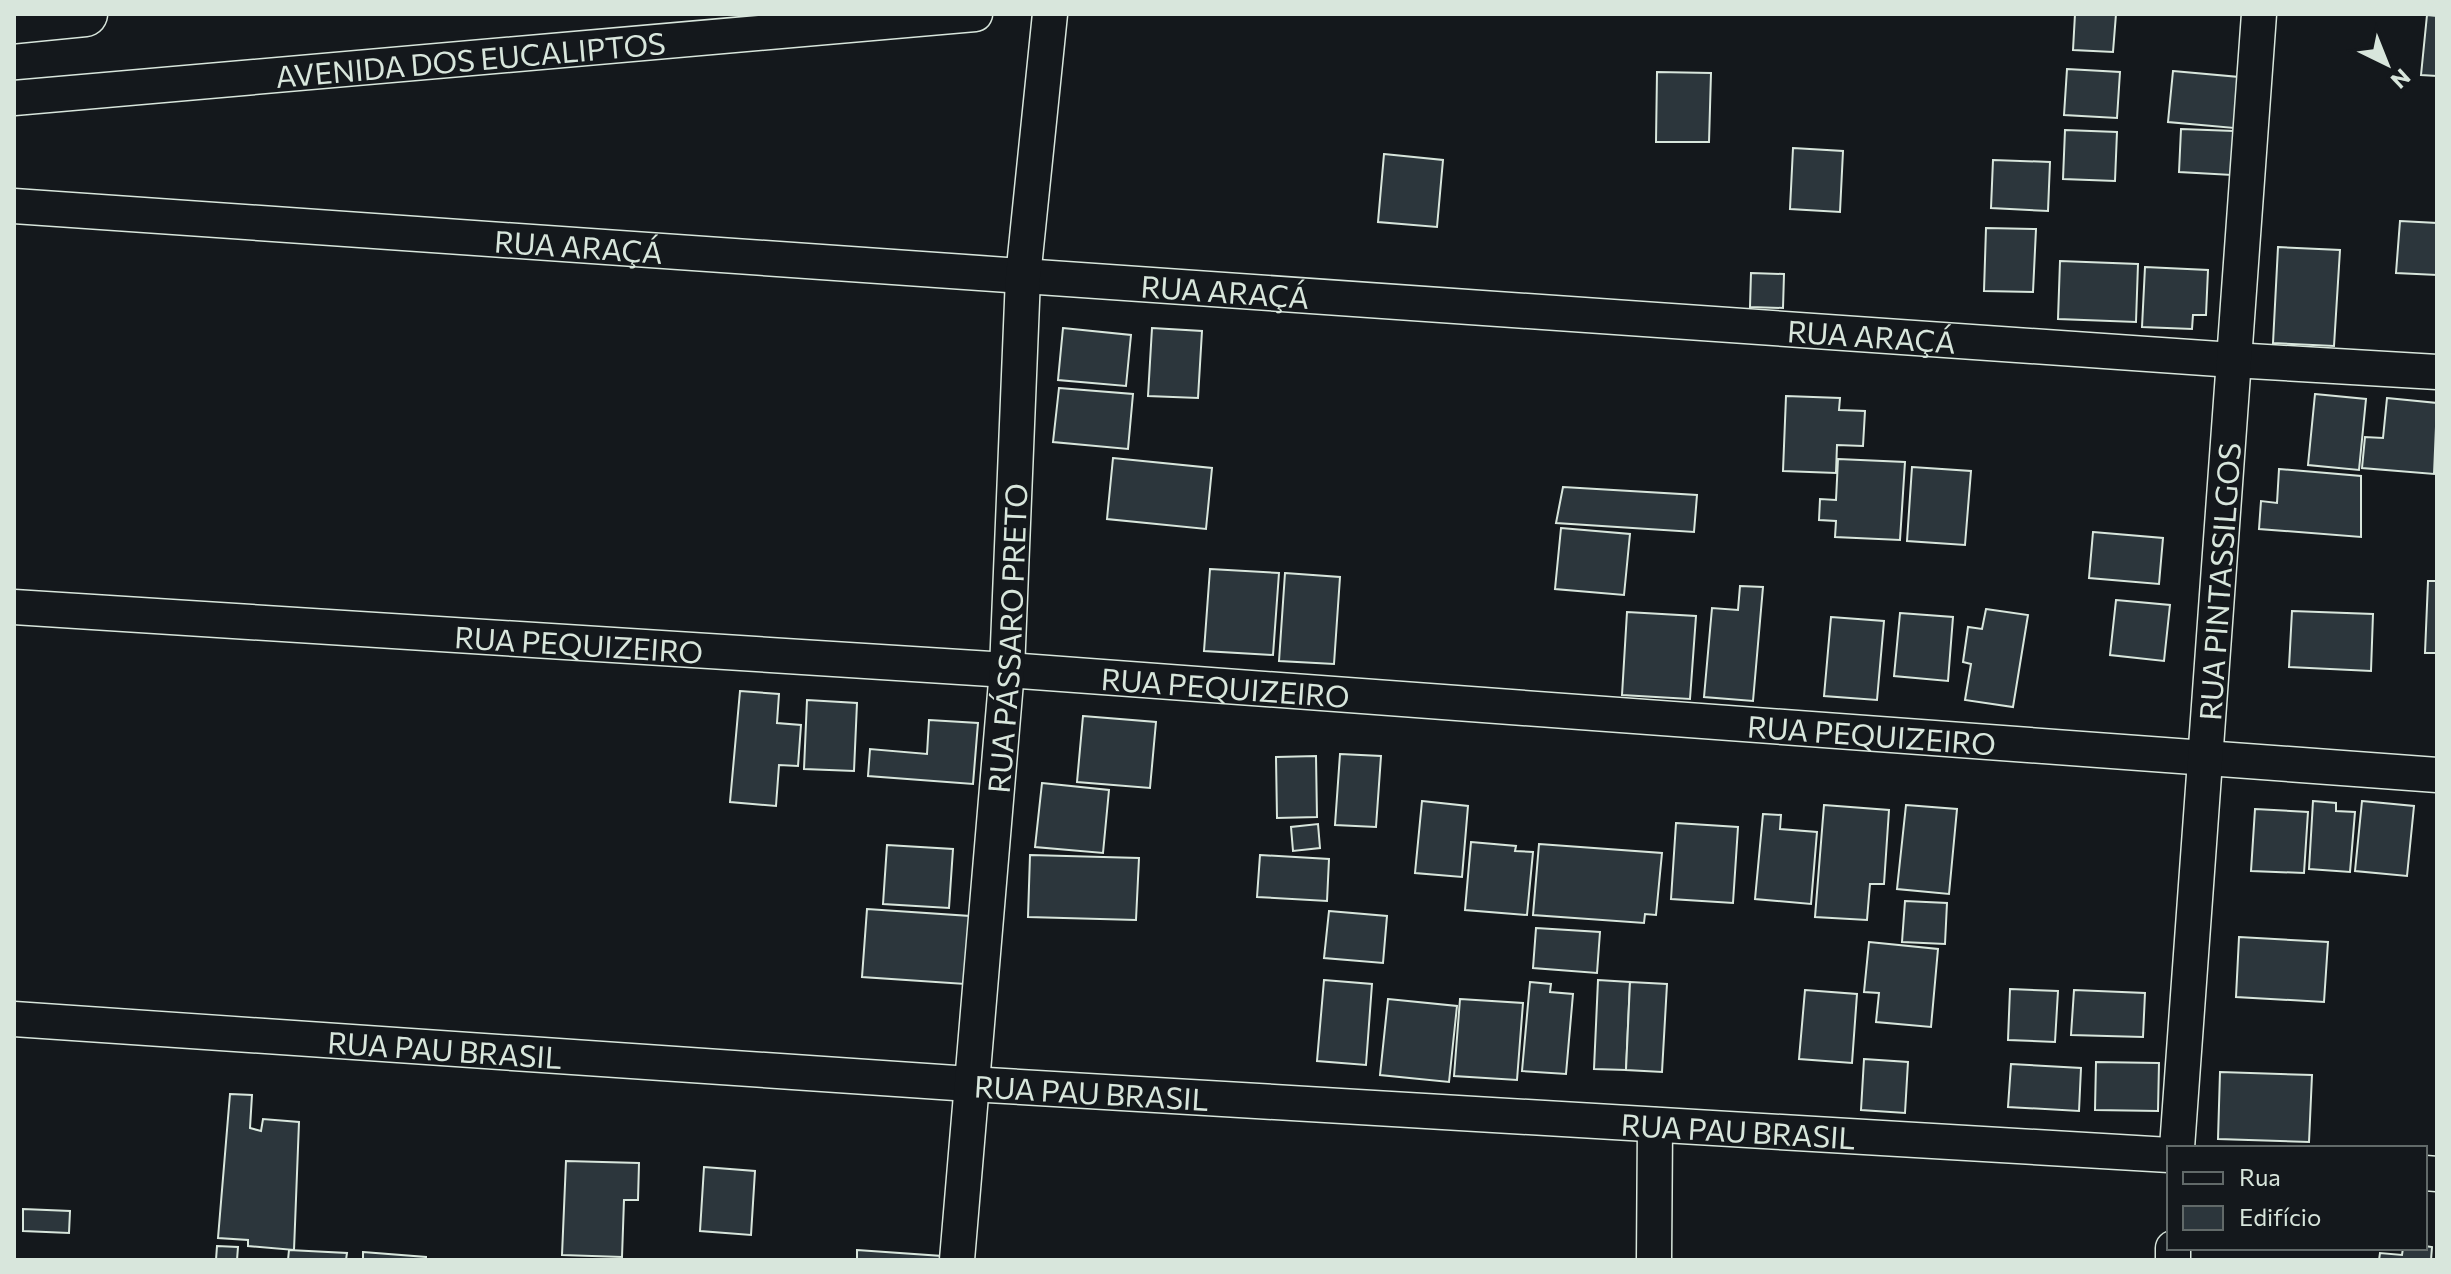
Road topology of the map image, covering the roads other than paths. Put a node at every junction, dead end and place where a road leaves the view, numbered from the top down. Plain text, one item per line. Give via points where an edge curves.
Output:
1 (85, 14) edge
2 (975, 14) edge
3 (1050, 14) edge
4 (2259, 14) edge
5 (14, 21) edge
6 (14, 98) edge
7 (14, 206) edge
8 (1023, 277) junction
9 (2233, 360) junction
10 (2437, 372) edge
11 (14, 607) edge
12 (1007, 670) junction
13 (2204, 759) junction
14 (2437, 775) edge
15 (14, 1019) edge
16 (970, 1084) junction
17 (1655, 1125) junction
18 (2177, 1146) edge
19 (2167, 1155) edge
20 (957, 1260) edge
21 (1654, 1260) edge

1 - 5 main road
2 - 6 street, AVENIDA DOS EUCALIPTOS
3 - 8 street, RUA PÁSSARO PRETO
4 - 9 street, RUA PINTASSILGOS
7 - 8 street, RUA ARAÇÁ
8 - 9 street, RUA ARAÇÁ
8 - 12 street, RUA PÁSSARO PRETO
9 - 10 street, RUA ARAÇÁ
9 - 13 street, RUA PINTASSILGOS
11 - 12 street, RUA PEQUIZEIRO
12 - 13 street, RUA PEQUIZEIRO
12 - 16 street, RUA PÁSSARO PRETO
13 - 14 street, RUA PEQUIZEIRO
13 - 18 street, RUA PINTASSILGOS
15 - 16 street, RUA PAU BRASIL
16 - 17 street, RUA PAU BRASIL
16 - 20 street, RUA PÁSSARO PRETO
17 - 19 street, RUA PAU BRASIL
17 - 21 street

